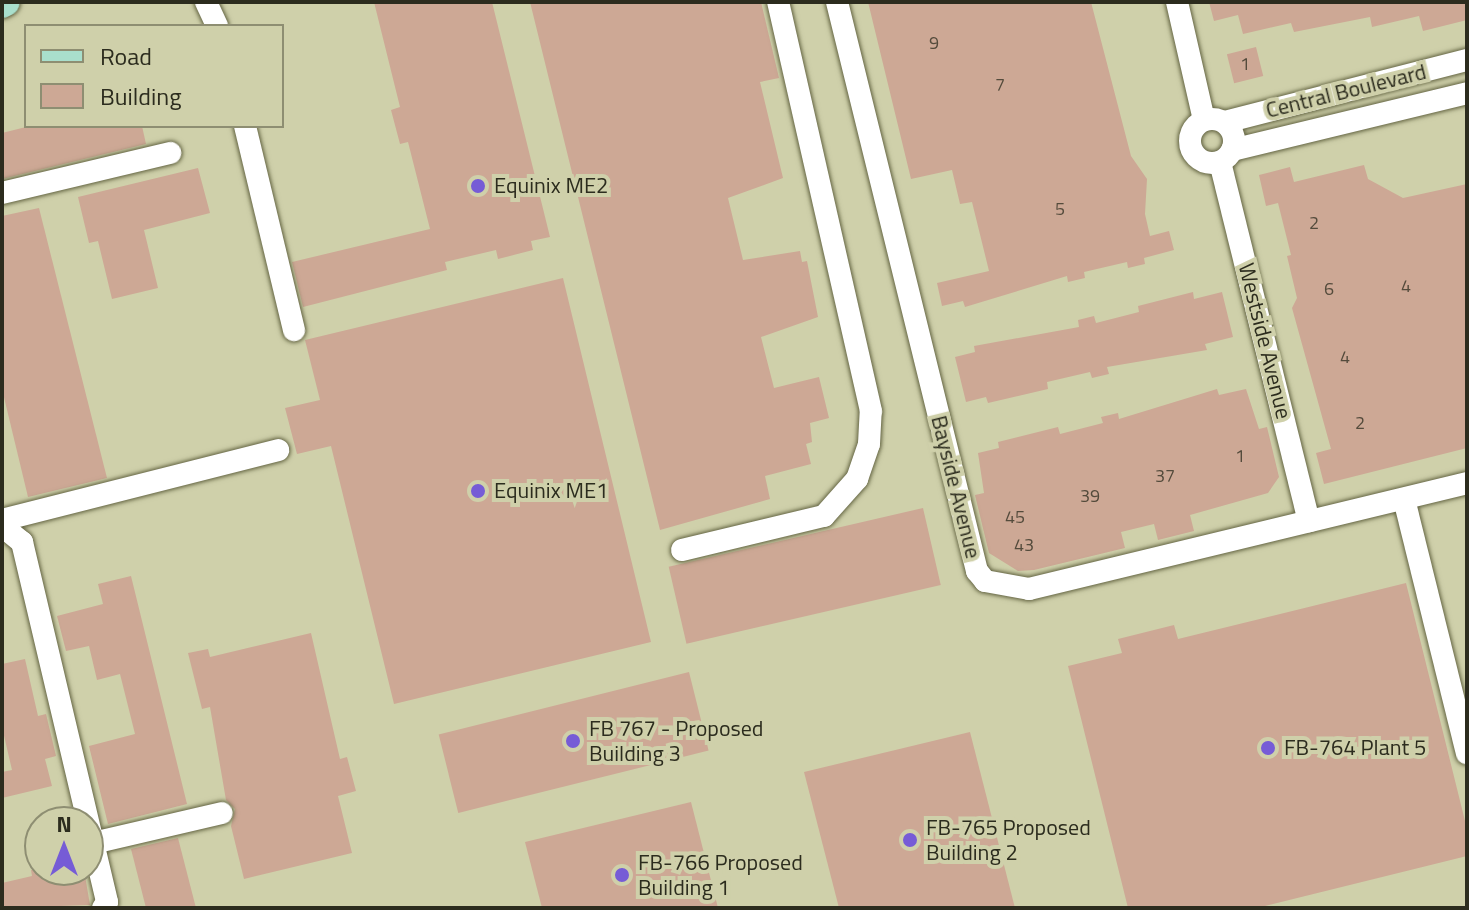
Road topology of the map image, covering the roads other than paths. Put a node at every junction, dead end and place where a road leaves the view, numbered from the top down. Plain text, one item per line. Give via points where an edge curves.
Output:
1 (206, 2) edge
2 (778, 2) edge
3 (837, 2) edge
4 (1177, 2) edge
5 (216, 24) edge
6 (1467, 60) edge
7 (1416, 73) junction
8 (1467, 93) edge
9 (1423, 103) junction
10 (1214, 121) junction
11 (245, 128) edge
12 (170, 153) dead end
13 (1226, 156) junction
14 (2, 193) edge
15 (294, 330) dead end
16 (278, 450) dead end
17 (1467, 483) edge
18 (1404, 499) junction
19 (1309, 521) junction
20 (2, 523) edge
21 (682, 550) dead end
22 (1467, 753) edge
23 (84, 806) edge
24 (222, 813) dead end
25 (104, 840) edge
26 (102, 886) edge
27 (106, 906) edge

1 - 5 lane
2 - 21 lane via 871,411 869,444 857,479 824,516
3 - 19 lane, Bayside Avenue via 965,526 977,571 985,581 1029,589
4 - 10 lane
6 - 7 lane, Central Boulevard
7 - 9 lane
7 - 10 lane, Central Boulevard
8 - 9 lane, Central Boulevard
9 - 13 lane, Central Boulevard
10 - 13 lane via 1234,138
10 - 13 lane via 1190,138 1193,152 1205,162
11 - 15 lane
12 - 14 lane
13 - 19 lane, Westside Avenue
16 - 20 lane
17 - 18 lane, Bayside Avenue
18 - 19 lane, Bayside Avenue
18 - 22 lane
20 - 23 lane via 22,542
24 - 25 lane
26 - 27 lane

